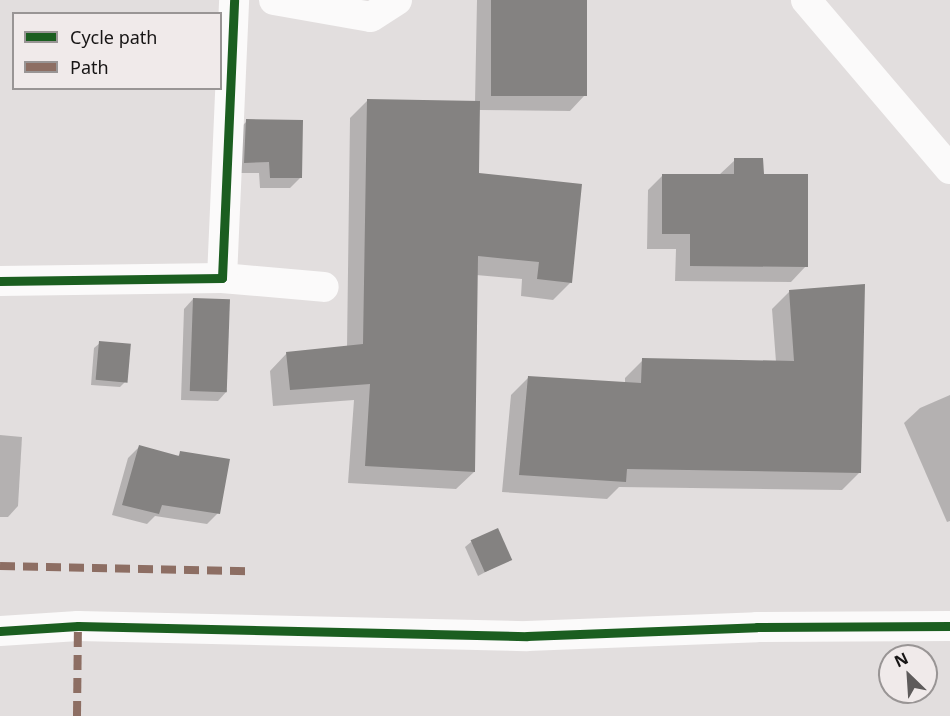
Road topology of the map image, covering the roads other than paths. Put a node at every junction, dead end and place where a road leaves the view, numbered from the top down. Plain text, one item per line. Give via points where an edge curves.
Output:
1 (234, 0) edge
2 (274, 0) edge
3 (397, 0) edge
4 (806, 0) edge
5 (365, 8) edge
6 (950, 170) edge
7 (222, 278) junction
8 (0, 282) edge
9 (324, 287) dead end
10 (950, 626) edge
11 (0, 631) edge

1 - 7 street
2 - 5 street
3 - 5 street
4 - 6 street
7 - 8 street
7 - 9 street
10 - 11 street via 756,627 526,636 78,626

